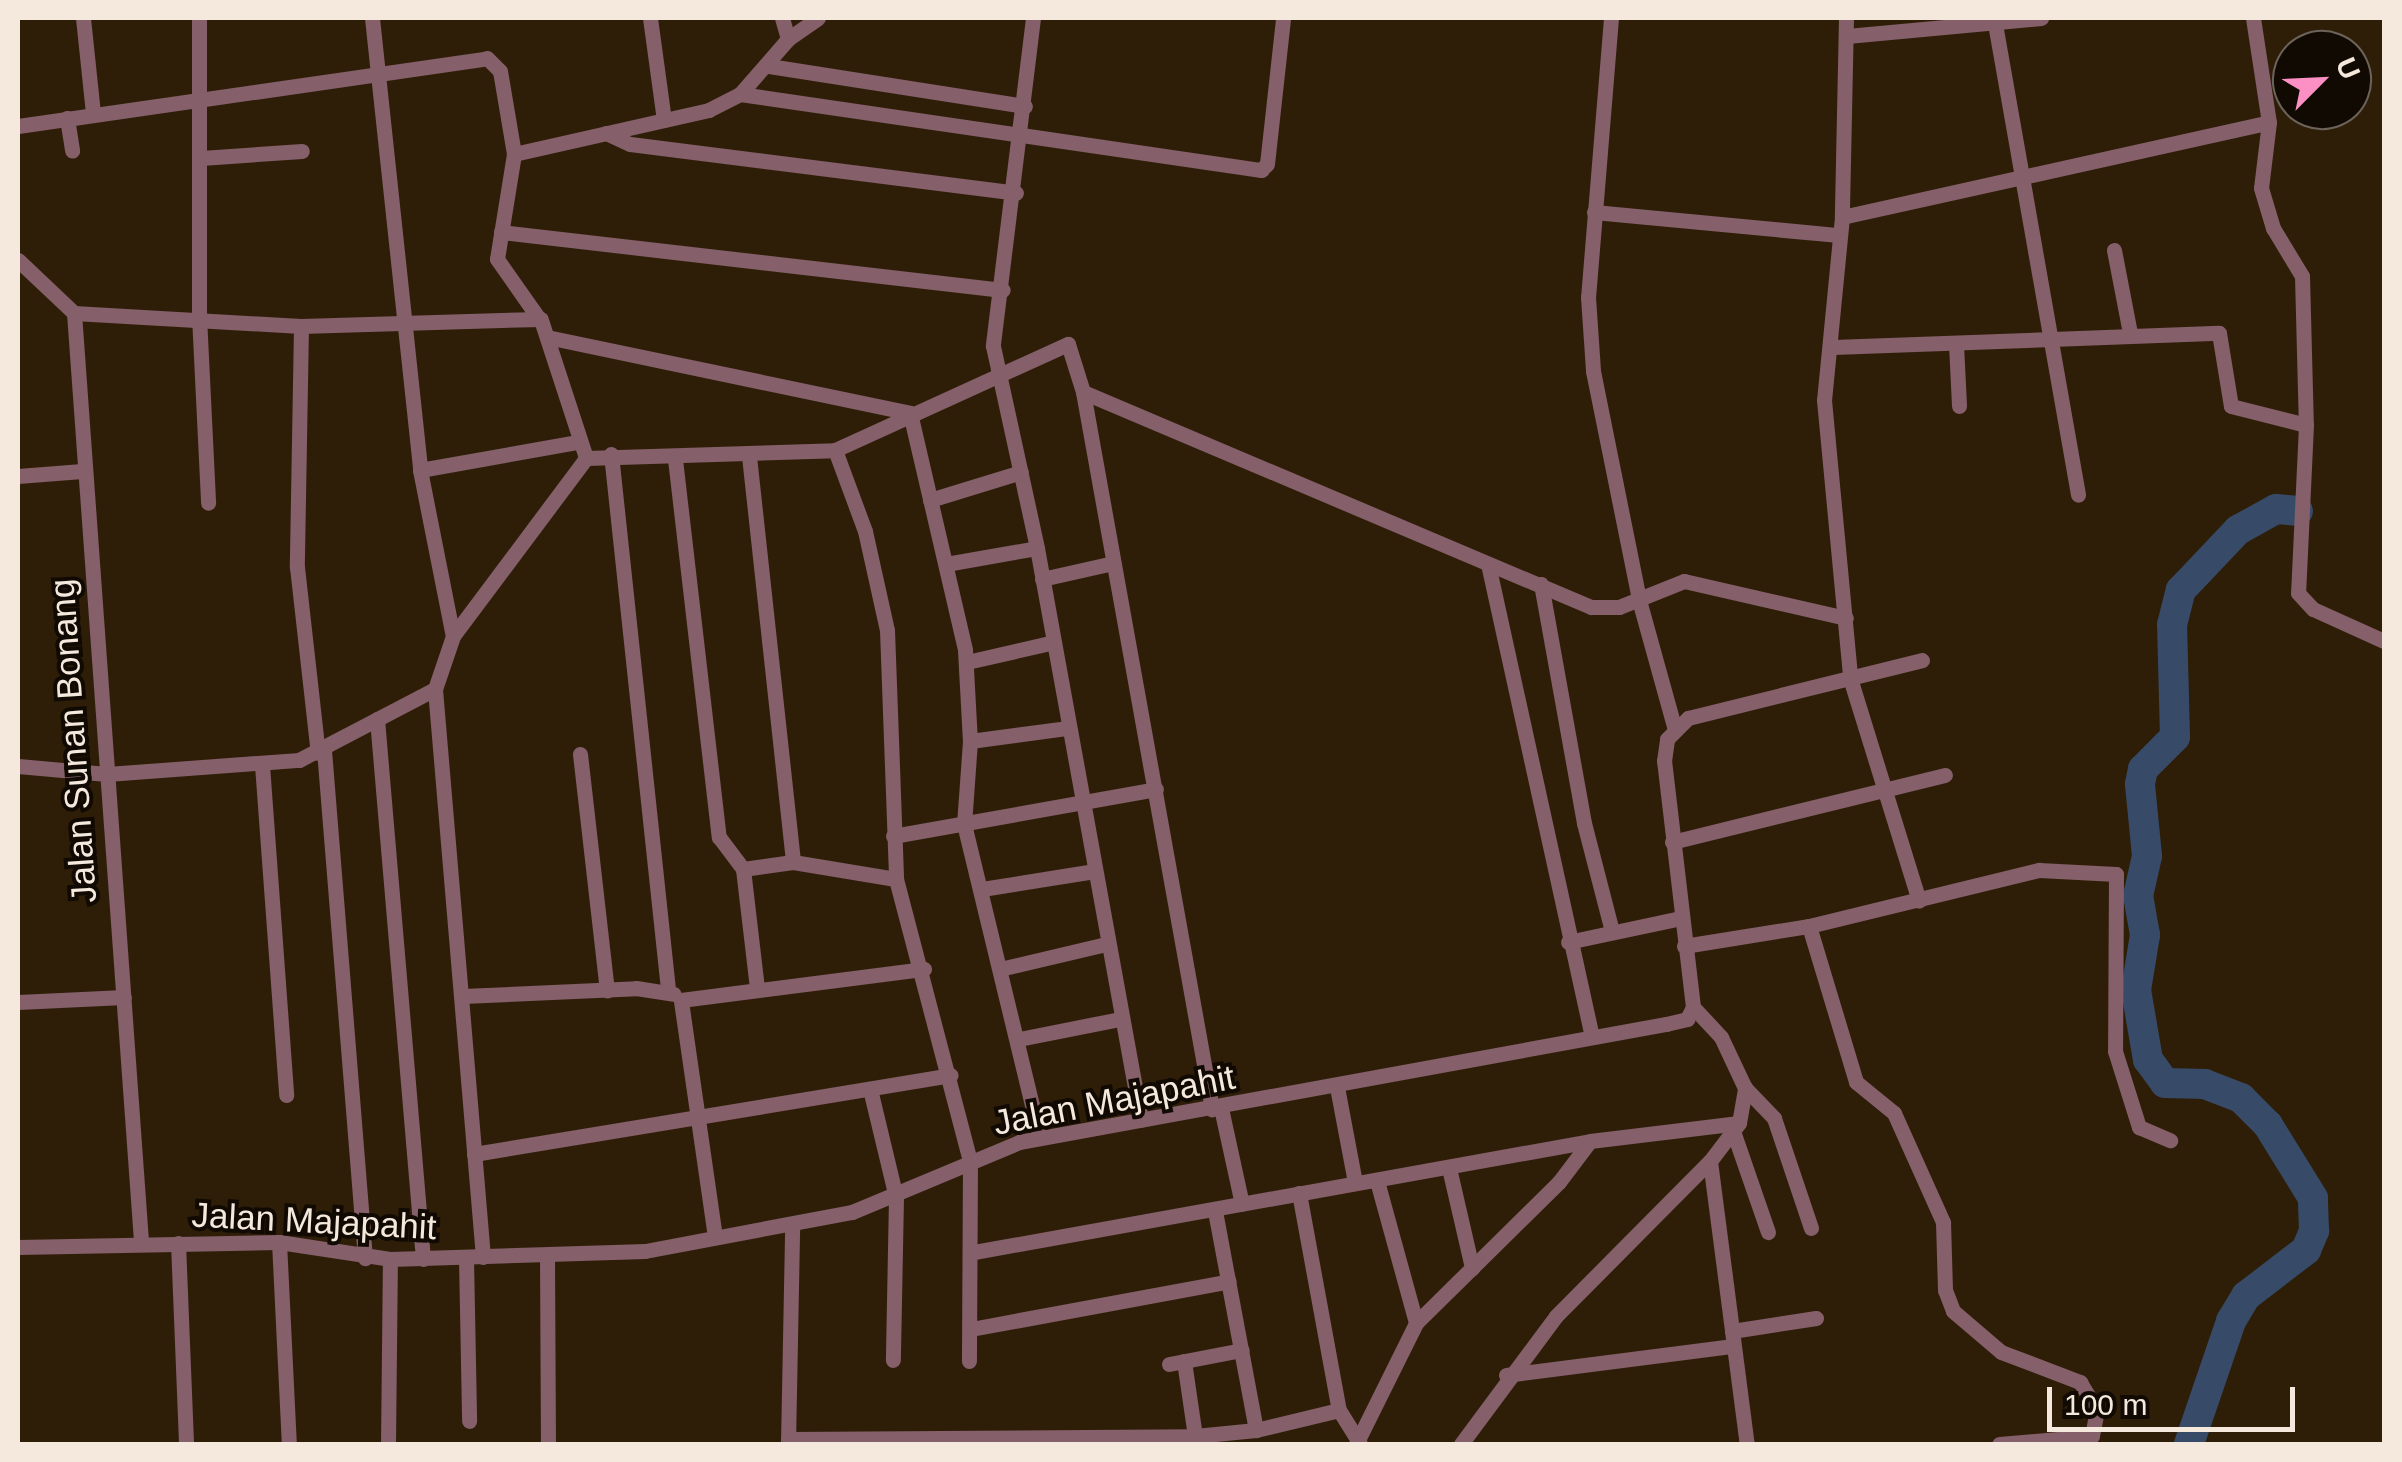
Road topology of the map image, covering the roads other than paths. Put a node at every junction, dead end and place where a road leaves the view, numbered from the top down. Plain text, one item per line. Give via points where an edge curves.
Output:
1 (83, 18) edge
2 (199, 18) edge
3 (372, 18) edge
4 (650, 18) edge
5 (782, 18) edge
6 (818, 18) edge
7 (1033, 18) edge
8 (1283, 18) edge
9 (1611, 18) edge
10 (1846, 18) edge
11 (2040, 18) edge
12 (2253, 18) edge
13 (1994, 20) edge
14 (1847, 36) junction
15 (788, 39) junction
16 (769, 66) junction
17 (378, 78) junction
18 (740, 94) junction
19 (202, 100) junction
20 (1025, 106) junction
21 (93, 114) junction
22 (67, 118) junction
23 (664, 120) junction
24 (2269, 122) junction
25 (18, 126) edge
26 (606, 133) junction
27 (1022, 140) junction
28 (72, 151) dead end
29 (302, 152) dead end
30 (514, 154) junction
31 (202, 158) junction
32 (2021, 178) junction
33 (1016, 193) junction
34 (1594, 212) junction
35 (1842, 217) junction
36 (501, 232) junction
37 (1839, 235) junction
38 (2114, 250) dead end
39 (18, 260) edge
40 (36, 279) junction
41 (18, 288) edge
42 (1003, 290) junction
43 (74, 313) junction
44 (198, 316) junction
45 (540, 319) junction
46 (301, 326) junction
47 (405, 326) junction
48 (2130, 334) junction
49 (547, 337) junction
50 (2052, 337) junction
51 (1956, 344) junction
52 (1832, 348) junction
53 (1002, 369) junction
54 (1083, 392) junction
55 (1959, 406) dead end
56 (910, 413) junction
57 (2306, 426) junction
58 (577, 442) junction
59 (835, 450) junction
60 (611, 454) junction
61 (750, 456) junction
62 (586, 458) junction
63 (675, 458) junction
64 (420, 470) junction
65 (82, 471) junction
66 (1021, 472) junction
67 (18, 476) edge
68 (2078, 495) dead end
69 (930, 500) junction
70 (208, 503) dead end
71 (1037, 548) junction
72 (1113, 563) junction
73 (946, 564) junction
74 (1488, 564) junction
75 (1042, 579) junction
76 (1541, 584) junction
77 (1638, 600) junction
78 (1846, 618) junction
79 (452, 636) junction
80 (2384, 641) edge
81 (1054, 642) junction
82 (1922, 660) dead end
83 (967, 662) junction
84 (1850, 676) junction
85 (434, 688) junction
86 (377, 719) junction
87 (1674, 726) junction
88 (1068, 728) junction
89 (970, 741) junction
90 (321, 752) junction
91 (580, 754) dead end
92 (262, 764) junction
93 (18, 766) edge
94 (107, 774) junction
95 (1945, 775) dead end
96 (1156, 789) junction
97 (1885, 790) junction
98 (1082, 802) junction
99 (964, 824) junction
100 (893, 836) junction
101 (1672, 842) junction
102 (793, 862) junction
103 (743, 869) junction
104 (1095, 871) junction
105 (896, 879) junction
106 (982, 889) junction
107 (1918, 901) junction
108 (1681, 918) junction
109 (1808, 926) junction
110 (1612, 931) junction
111 (1568, 942) junction
112 (1106, 944) junction
113 (1684, 946) junction
114 (924, 969) junction
115 (1000, 969) junction
116 (757, 988) junction
117 (607, 990) junction
118 (674, 994) junction
119 (462, 996) junction
120 (124, 997) junction
121 (18, 1002) edge
122 (1693, 1006) junction
123 (1120, 1019) junction
124 (1592, 1036) junction
125 (1019, 1039) junction
126 (950, 1074) junction
127 (1336, 1087) junction
128 (1745, 1088) junction
129 (870, 1089) junction
130 (286, 1095) dead end
131 (1217, 1108) junction
132 (698, 1119) junction
133 (1141, 1120) junction
134 (1736, 1127) junction
135 (1040, 1138) junction
136 (2170, 1140) dead end
137 (1590, 1141) junction
138 (474, 1154) junction
139 (1710, 1161) junction
140 (970, 1162) junction
141 (1449, 1168) junction
142 (1378, 1181) junction
143 (1355, 1182) junction
144 (1299, 1193) junction
145 (896, 1197) junction
146 (1242, 1204) junction
147 (1216, 1212) junction
148 (792, 1226) junction
149 (1810, 1228) dead end
150 (1768, 1232) dead end
151 (715, 1236) junction
152 (141, 1242) junction
153 (279, 1242) junction
154 (178, 1243) junction
155 (18, 1248) edge
156 (974, 1252) junction
157 (474, 1257) junction
158 (546, 1257) junction
159 (364, 1258) junction
160 (390, 1259) junction
161 (422, 1259) junction
162 (1472, 1268) junction
163 (1229, 1281) junction
164 (1816, 1318) dead end
165 (1416, 1323) junction
166 (971, 1329) junction
167 (1733, 1338) junction
168 (1242, 1350) junction
169 (893, 1360) dead end
170 (969, 1361) dead end
171 (1506, 1376) junction
172 (1340, 1410) junction
173 (468, 1421) dead end
174 (1256, 1430) junction
175 (1196, 1436) junction
176 (1236, 1439) edge
177 (788, 1442) edge
178 (186, 1444) edge
179 (289, 1444) edge
180 (388, 1444) edge
181 (548, 1444) edge
182 (1358, 1444) edge
183 (1461, 1444) edge
184 (1747, 1444) edge
185 (1999, 1444) edge

1 - 21 street
2 - 19 street
3 - 17 street
4 - 23 street
5 - 15 street
6 - 15 street
7 - 20 street
8 - 27 street via 1266,168
9 - 34 street
10 - 14 street
11 - 13 street
12 - 24 street
13 - 14 street
13 - 32 street
14 - 35 street
15 - 16 street
16 - 18 street
16 - 20 street
17 - 19 street
17 - 30 street via 494,60
17 - 47 street
18 - 23 street via 710,110
18 - 27 street
19 - 21 street
19 - 31 street
20 - 27 street
21 - 22 street
22 - 25 street
22 - 28 street
23 - 26 street
24 - 32 street
24 - 57 street via 2261,188 2274,228 2302,276
26 - 30 street
26 - 33 street via 630,144
27 - 33 street
29 - 31 street
30 - 36 street
31 - 44 street
32 - 35 street
32 - 50 street
33 - 42 street
34 - 37 street
34 - 77 street via 1588,297 1593,371
35 - 37 street
36 - 42 street
36 - 45 street via 500,270
37 - 52 street
38 - 48 street
39 - 40 street
40 - 41 street
40 - 43 street
42 - 53 street via 993,346
43 - 44 street
43 - 65 street, Jalan Sunan Bonang
44 - 46 street
44 - 70 street
45 - 47 street
45 - 49 street
46 - 47 street
46 - 90 street via 297,567
47 - 64 street
48 - 50 street
48 - 57 street via 2220,332 2231,406
49 - 56 street
49 - 58 street
50 - 51 street
50 - 68 street
51 - 52 street
51 - 55 street
52 - 78 street via 1824,414
53 - 54 street via 1068,344
53 - 56 street
53 - 66 street
54 - 72 street
54 - 74 street
56 - 59 street
56 - 69 street
57 - 80 street via 2297,530 2303,602
58 - 62 street
58 - 64 street
59 - 61 street
59 - 100 street via 865,531 887,630
60 - 62 street
60 - 63 street
60 - 118 street
61 - 63 street
61 - 102 street
62 - 79 street
63 - 103 street via 716,830
64 - 79 street
65 - 67 street
65 - 94 street, Jalan Sunan Bonang
66 - 69 street
66 - 71 street
69 - 73 street
71 - 73 street
71 - 75 street
72 - 75 street
72 - 96 street
73 - 83 street
74 - 76 street
74 - 111 street
75 - 81 street
76 - 77 street via 1591,606
76 - 110 street via 1584,823
77 - 78 street via 1684,581
77 - 87 street
78 - 84 street
79 - 85 street
81 - 83 street
81 - 88 street
82 - 84 street
83 - 89 street
84 - 87 street
84 - 97 street
85 - 86 street
85 - 119 street
86 - 90 street
86 - 161 street
87 - 101 street via 1664,761
88 - 89 street
88 - 98 street
89 - 99 street
90 - 92 street
90 - 159 street
91 - 117 street
92 - 94 street
92 - 130 street
93 - 94 street
94 - 120 street, Jalan Sunan Bonang
95 - 97 street
96 - 98 street
96 - 131 street
97 - 101 street
97 - 107 street
98 - 99 street
98 - 104 street
99 - 100 street
99 - 106 street
100 - 105 street
101 - 108 street
102 - 103 street
102 - 105 street
103 - 116 street via 743,913
104 - 106 street
104 - 112 street
105 - 114 street
106 - 115 street
107 - 109 street
107 - 136 street via 2039,870 2116,874 2116,1051 2139,1126
108 - 110 street
108 - 113 street
109 - 113 street
109 - 185 street via 1856,1082 1894,1114 1943,1222 1945,1290 1953,1311 2001,1352 2080,1382 2097,1410 2092,1436
110 - 111 street
111 - 124 street
112 - 115 street
112 - 123 street
113 - 122 street
114 - 116 street
114 - 126 street
115 - 125 street
116 - 118 street
117 - 118 street
117 - 119 street
118 - 132 street
119 - 138 street
120 - 121 street
120 - 152 street, Jalan Sunan Bonang
122 - 124 street, Jalan Majapahit via 1687,1019
122 - 128 street via 1721,1037
123 - 125 street
123 - 133 street
124 - 127 street, Jalan Majapahit
125 - 135 street
126 - 129 street
126 - 140 street
127 - 131 street, Jalan Majapahit
127 - 143 street
128 - 134 street
128 - 149 street via 1784,1138
129 - 132 street
129 - 145 street
131 - 133 street, Jalan Majapahit
131 - 146 street
132 - 138 street
132 - 151 street
133 - 135 street, Jalan Majapahit
134 - 137 street
134 - 139 street
134 - 150 street
135 - 140 street, Jalan Majapahit
137 - 141 street
137 - 162 street via 1560,1182
138 - 157 street
139 - 167 street
139 - 171 street via 1556,1316
140 - 145 street, Jalan Majapahit
140 - 156 street
141 - 142 street
141 - 162 street
142 - 143 street
142 - 165 street
143 - 144 street
144 - 146 street
144 - 172 street
145 - 148 street, Jalan Majapahit
145 - 169 street
146 - 147 street
147 - 156 street
147 - 163 street
148 - 151 street, Jalan Majapahit
148 - 177 street
151 - 158 street, Jalan Majapahit via 644,1251
152 - 154 street, Jalan Majapahit
152 - 155 street, Jalan Majapahit
153 - 154 street, Jalan Majapahit
153 - 159 street, Jalan Majapahit
153 - 179 street
154 - 178 street
156 - 166 street
157 - 158 street, Jalan Majapahit
157 - 161 street, Jalan Majapahit
157 - 173 street
158 - 181 street
159 - 160 street, Jalan Majapahit
160 - 161 street, Jalan Majapahit
160 - 180 street
162 - 165 street
163 - 166 street
163 - 168 street
164 - 167 street
165 - 182 street
166 - 170 street
167 - 171 street
167 - 184 street
168 - 174 street
168 - 175 street via 1176,1362
171 - 183 street
172 - 174 street
172 - 182 street
174 - 176 street
175 - 176 street
175 - 177 street

